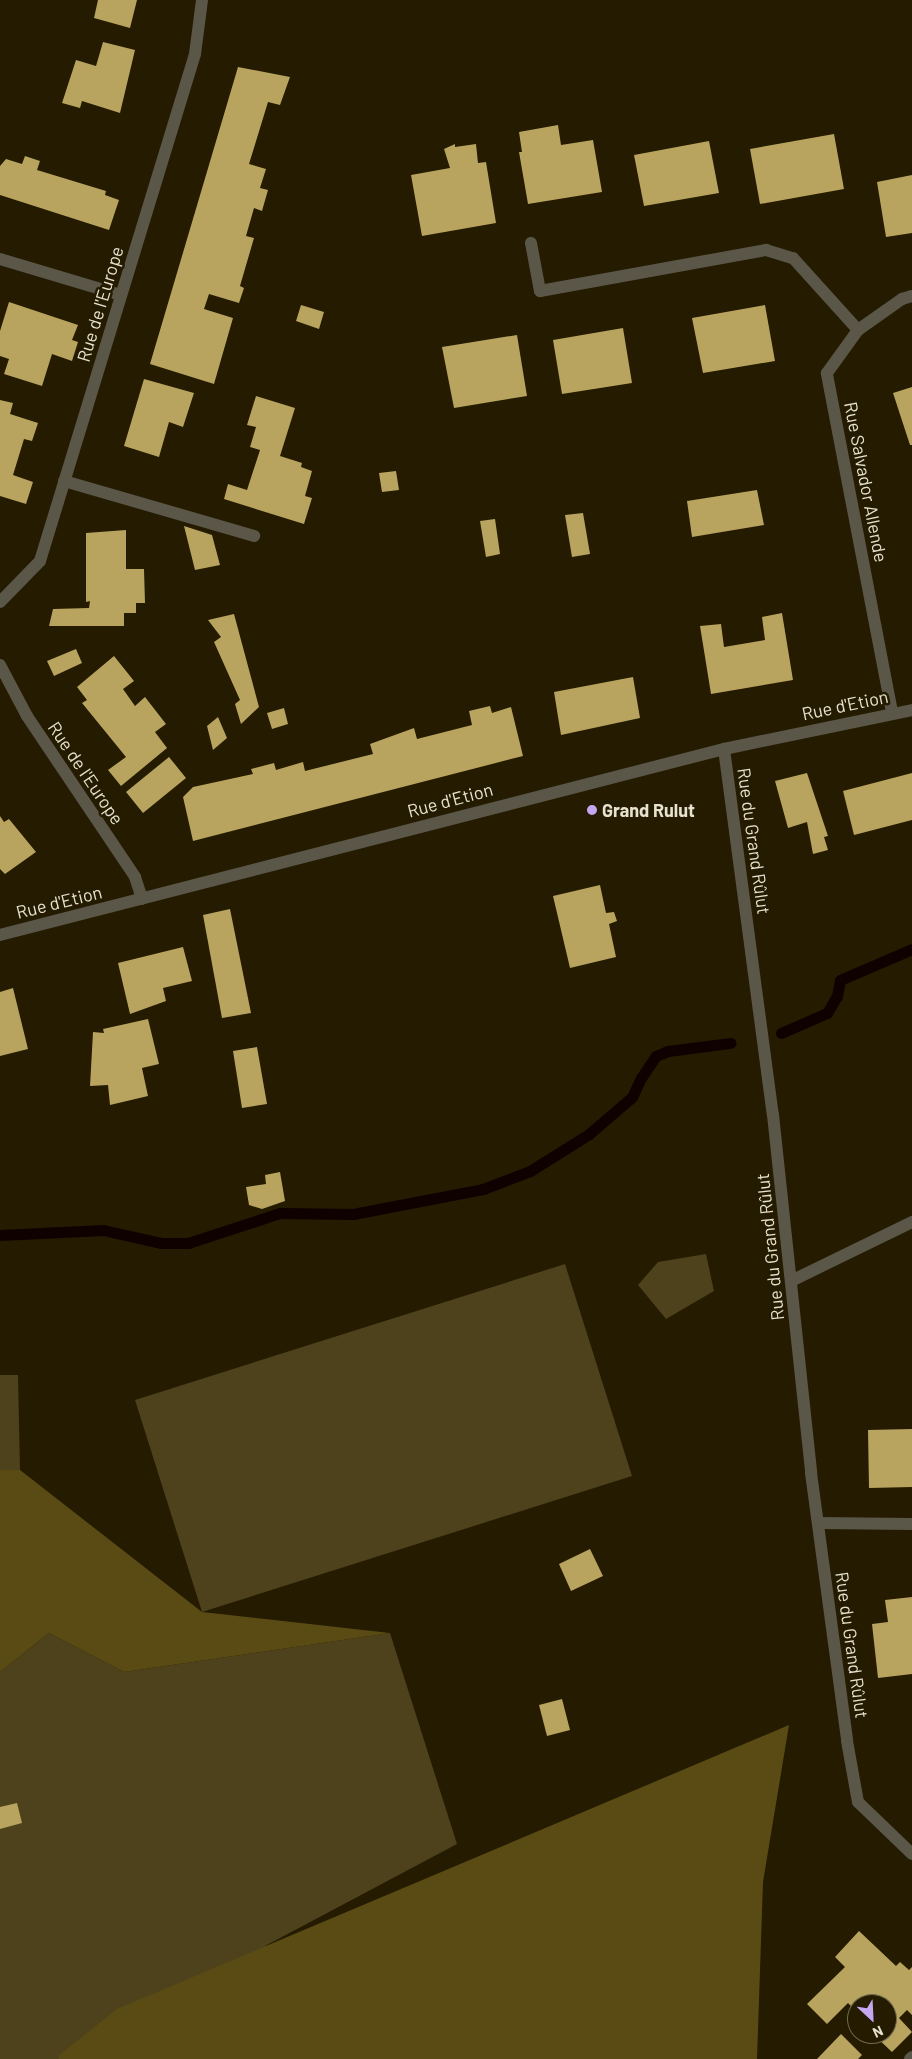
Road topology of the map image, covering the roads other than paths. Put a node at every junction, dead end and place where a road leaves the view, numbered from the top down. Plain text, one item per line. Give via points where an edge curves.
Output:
1 (202, 0) edge
2 (531, 243) dead end
3 (0, 259) edge
4 (121, 295) junction
5 (912, 296) edge
6 (858, 330) junction
7 (64, 481) junction
8 (254, 536) dead end
9 (0, 602) edge
10 (0, 665) edge
11 (912, 710) edge
12 (892, 712) junction
13 (724, 749) junction
14 (142, 899) junction
15 (0, 935) edge
16 (912, 1222) edge
17 (791, 1281) junction
18 (818, 1523) junction
19 (912, 1524) edge
20 (912, 1854) edge

1 - 4 street, Rue de l'Europe via 195,54
2 - 6 street via 540,291 766,250 793,258
3 - 4 street
4 - 7 street, Rue de l'Europe
5 - 6 street, Rue Salvador Allende via 902,299
6 - 12 street, Rue Salvador Allende via 827,373
7 - 8 street
7 - 9 street, Rue de l'Europe via 40,561
10 - 14 street, Rue de l'Europe via 27,716 135,877
11 - 12 street, Rue d'Etion
12 - 13 street, Rue d'Etion
13 - 14 street, Rue d'Etion
13 - 17 street, Rue du Grand Rûlut via 772,1105
14 - 15 street, Rue d'Etion
16 - 17 street
17 - 18 street, Rue du Grand Rûlut
18 - 19 street
18 - 20 street, Rue du Grand Rûlut via 858,1802

